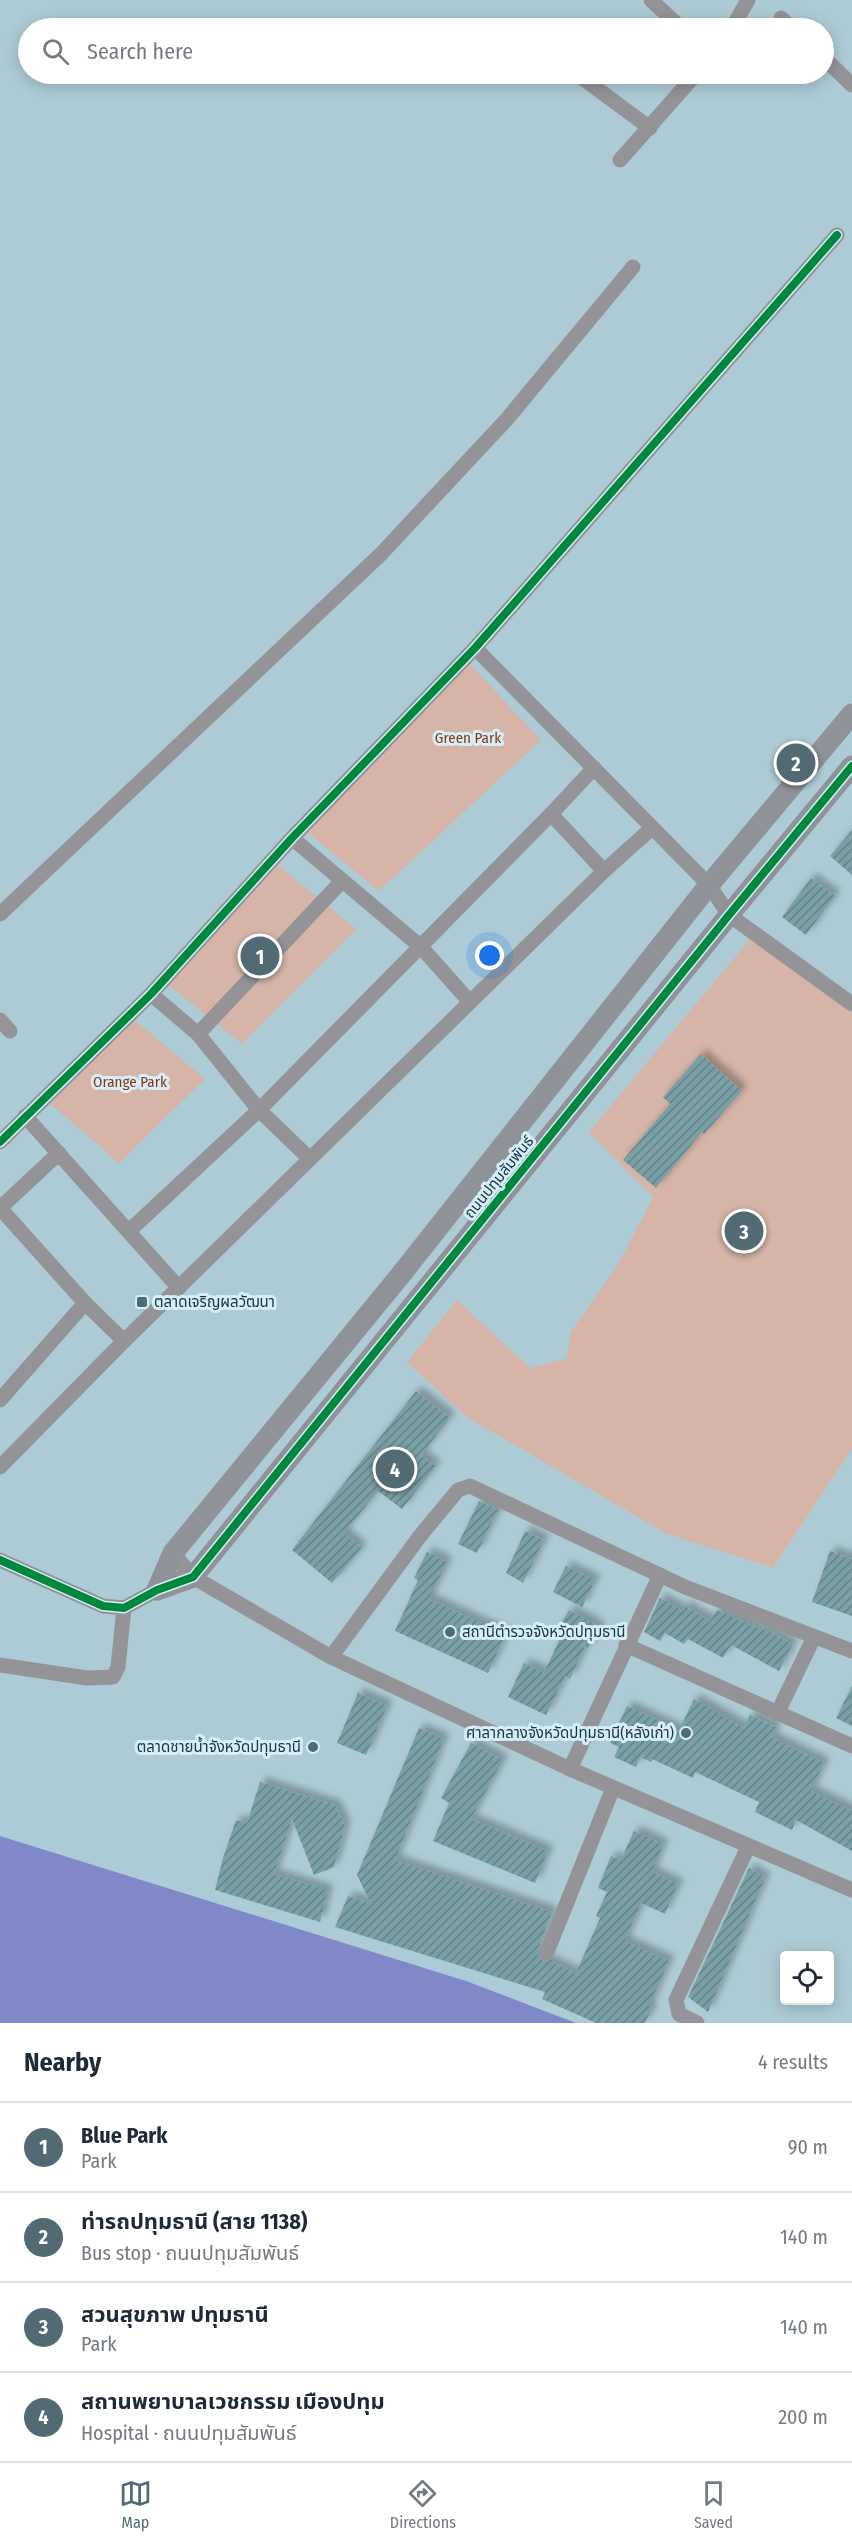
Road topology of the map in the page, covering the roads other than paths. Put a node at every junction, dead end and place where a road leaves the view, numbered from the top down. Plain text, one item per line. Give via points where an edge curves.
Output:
1 (651, 0) edge
2 (748, 0) edge
3 (670, 18) edge
4 (738, 18) edge
5 (834, 68) edge
6 (591, 84) edge
7 (687, 84) edge
8 (852, 85) edge
9 (650, 128) junction
10 (620, 160) dead end
11 (837, 235) dead end
12 (633, 267) dead end
13 (475, 648) junction
14 (852, 714) edge
15 (852, 766) edge
16 (594, 768) junction
17 (551, 814) junction
18 (652, 828) junction
19 (292, 838) junction
20 (604, 871) junction
21 (340, 882) junction
22 (709, 885) junction
23 (0, 914) edge
24 (729, 915) junction
25 (421, 947) junction
26 (151, 994) junction
27 (470, 1002) junction
28 (852, 1004) edge
29 (198, 1034) junction
30 (260, 1110) junction
31 (25, 1116) junction
32 (0, 1142) edge
33 (59, 1153) junction
34 (310, 1159) junction
35 (129, 1231) junction
36 (178, 1288) junction
37 (85, 1303) junction
38 (124, 1341) junction
39 (0, 1400) edge
40 (0, 1467) edge
41 (173, 1553) junction
42 (0, 1560) edge
43 (660, 1575) junction
44 (193, 1578) junction
45 (157, 1590) junction
46 (124, 1608) junction
47 (814, 1637) junction
48 (626, 1645) junction
49 (852, 1651) edge
50 (331, 1657) junction
51 (0, 1665) edge
52 (777, 1714) junction
53 (852, 1746) edge
54 (570, 1769) junction
55 (613, 1788) junction
56 (748, 1847) junction
57 (852, 1890) edge
58 (547, 1952) dead end
59 (697, 2023) edge

1 - 3 street
2 - 4 street
5 - 8 street
6 - 9 street
7 - 9 street
9 - 10 street
11 - 13 street
12 - 23 street via 507,418 381,554
13 - 16 street
13 - 19 street
14 - 22 street, ถนนปทุมสัมพันธ์
15 - 24 street, ถนนปทุมสัมพันธ์
16 - 17 street
16 - 18 street
17 - 20 street
17 - 25 street
18 - 20 street
18 - 22 street
19 - 21 street
19 - 26 street
20 - 27 street
21 - 25 street
21 - 29 street
22 - 24 street
22 - 41 street, ถนนปทุมสัมพันธ์ via 403,1272
24 - 28 street
24 - 44 street, ถนนปทุมสัมพันธ์
25 - 27 street
25 - 30 street
26 - 29 street
26 - 31 street
27 - 34 street
29 - 30 street
30 - 34 street
30 - 35 street
31 - 32 street
31 - 33 street
33 - 35 street
33 - 37 street via 0,1208
34 - 36 street
35 - 36 street
36 - 38 street
37 - 38 street
37 - 39 street
38 - 40 street
41 - 44 street
41 - 45 street, ถนนปทุมสัมพันธ์
42 - 46 street via 103,1606
43 - 47 street
43 - 48 street
43 - 50 street via 476,1487 466,1486 458,1490 420,1536
44 - 45 street
44 - 50 street
45 - 46 street
46 - 51 street via 118,1667 113,1677 87,1678
47 - 49 street
47 - 52 street
48 - 52 street
48 - 54 street
50 - 54 street
52 - 53 street
54 - 55 street
55 - 56 street
55 - 58 street
56 - 57 street
56 - 59 street via 676,2000 679,2014

